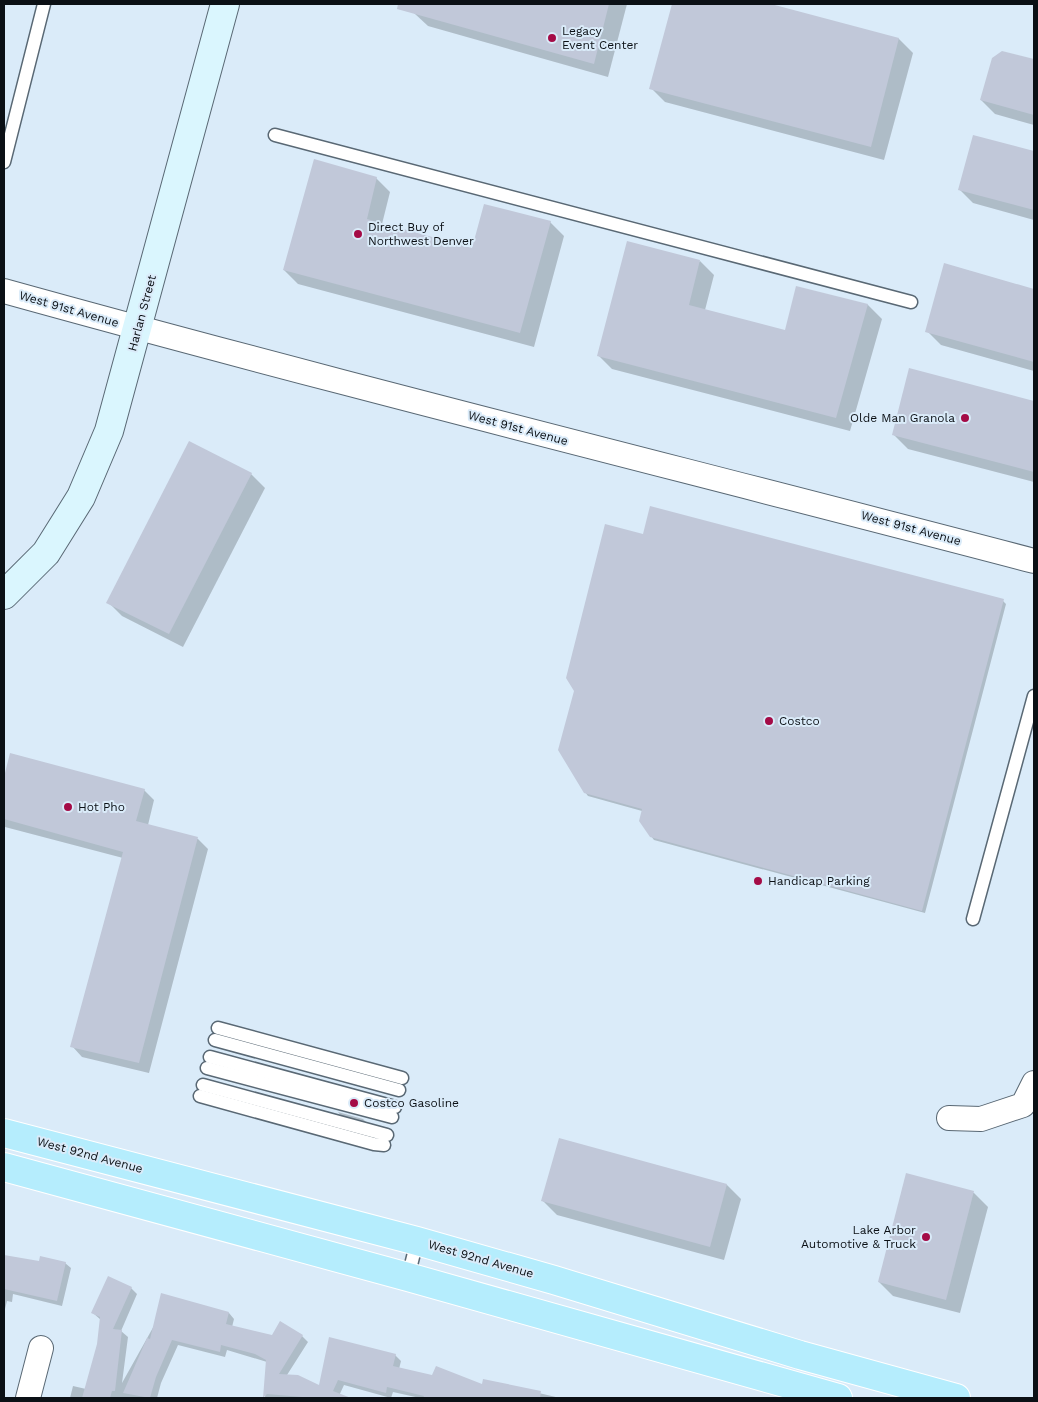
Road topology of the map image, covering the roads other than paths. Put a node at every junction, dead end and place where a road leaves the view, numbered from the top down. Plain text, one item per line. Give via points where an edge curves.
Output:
1 (44, 4) edge
2 (225, 4) edge
3 (275, 135) dead end
4 (4, 162) edge
5 (4, 291) edge
6 (911, 302) dead end
7 (138, 328) junction
8 (1034, 561) edge
9 (4, 595) edge
10 (1034, 696) edge
11 (973, 919) dead end
12 (217, 1034) dead end
13 (209, 1062) dead end
14 (1034, 1083) edge
15 (401, 1084) dead end
16 (201, 1091) dead end
17 (393, 1112) dead end
18 (1028, 1112) edge
19 (949, 1118) dead end
20 (4, 1132) edge
21 (386, 1140) dead end
22 (4, 1167) edge
23 (417, 1241) junction
24 (408, 1277) junction
25 (41, 1348) dead end
26 (28, 1398) edge
27 (838, 1398) edge
28 (956, 1398) edge

1 - 4 lane
2 - 7 street, Harlan Street
3 - 6 lane
5 - 7 street, West 91st Avenue
7 - 8 street, West 91st Avenue
7 - 9 street, Harlan Street via 109,432 81,497 46,553
10 - 11 lane
12 - 15 lane
13 - 17 lane
14 - 18 street
16 - 21 lane
18 - 19 street via 981,1119
20 - 23 main road, West 92nd Avenue
22 - 24 main road
23 - 24 lane
23 - 28 main road, West 92nd Avenue
24 - 27 main road
25 - 26 street

